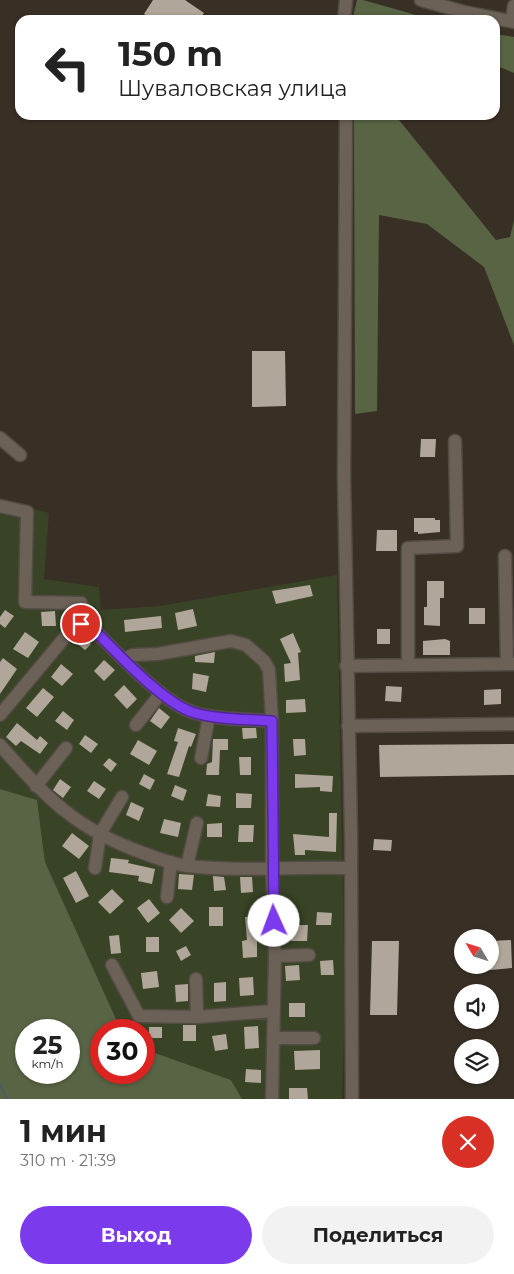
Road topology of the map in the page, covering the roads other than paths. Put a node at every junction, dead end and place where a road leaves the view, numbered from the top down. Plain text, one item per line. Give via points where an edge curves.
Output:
1 (346, 0) edge
2 (421, 0) edge
3 (514, 6) edge
4 (344, 15) edge
5 (480, 15) edge
6 (500, 19) edge
7 (513, 21) edge
8 (346, 120) edge
9 (0, 438) edge
10 (455, 441) dead end
11 (20, 455) dead end
12 (0, 506) edge
13 (505, 556) dead end
14 (91, 627) junction
15 (124, 659) junction
16 (510, 664) edge
17 (408, 665) junction
18 (346, 666) junction
19 (161, 693) junction
20 (0, 715) edge
21 (209, 716) junction
22 (272, 721) junction
23 (514, 724) edge
24 (136, 725) dead end
25 (348, 726) junction
26 (0, 746) edge
27 (66, 748) dead end
28 (201, 758) dead end
29 (36, 786) junction
30 (122, 797) dead end
31 (197, 823) dead end
32 (100, 834) junction
33 (171, 862) junction
34 (187, 866) junction
35 (95, 868) dead end
36 (350, 868) junction
37 (272, 869) junction
38 (167, 897) dead end
39 (309, 955) dead end
40 (275, 956) junction
41 (112, 965) dead end
42 (196, 979) dead end
43 (273, 1012) junction
44 (198, 1016) junction
45 (273, 1038) junction
46 (314, 1038) dead end
47 (272, 1099) edge
48 (352, 1099) edge

1 - 4 street
2 - 5 street
3 - 7 street
6 - 7 street
8 - 18 street
9 - 11 street
10 - 17 street via 457,546 408,548
12 - 14 street via 27,512 25,602 81,603
13 - 16 street
14 - 15 street
14 - 20 street via 81,624 66,636
15 - 19 street
15 - 22 street via 212,643 231,641 246,645 269,670
16 - 17 street
17 - 18 street
18 - 25 street
19 - 21 street via 184,709
19 - 24 street
21 - 22 street
21 - 28 street
22 - 37 street
23 - 25 street
25 - 36 street
26 - 29 street
27 - 29 street
29 - 32 street via 73,819
30 - 32 street
31 - 34 street
32 - 33 street
32 - 35 street
33 - 34 street
33 - 38 street
34 - 37 street
36 - 37 street
36 - 48 street
37 - 40 street
39 - 40 street
40 - 43 street
41 - 44 street via 140,1016
42 - 44 street
43 - 44 street
43 - 45 street
45 - 46 street
45 - 47 street

